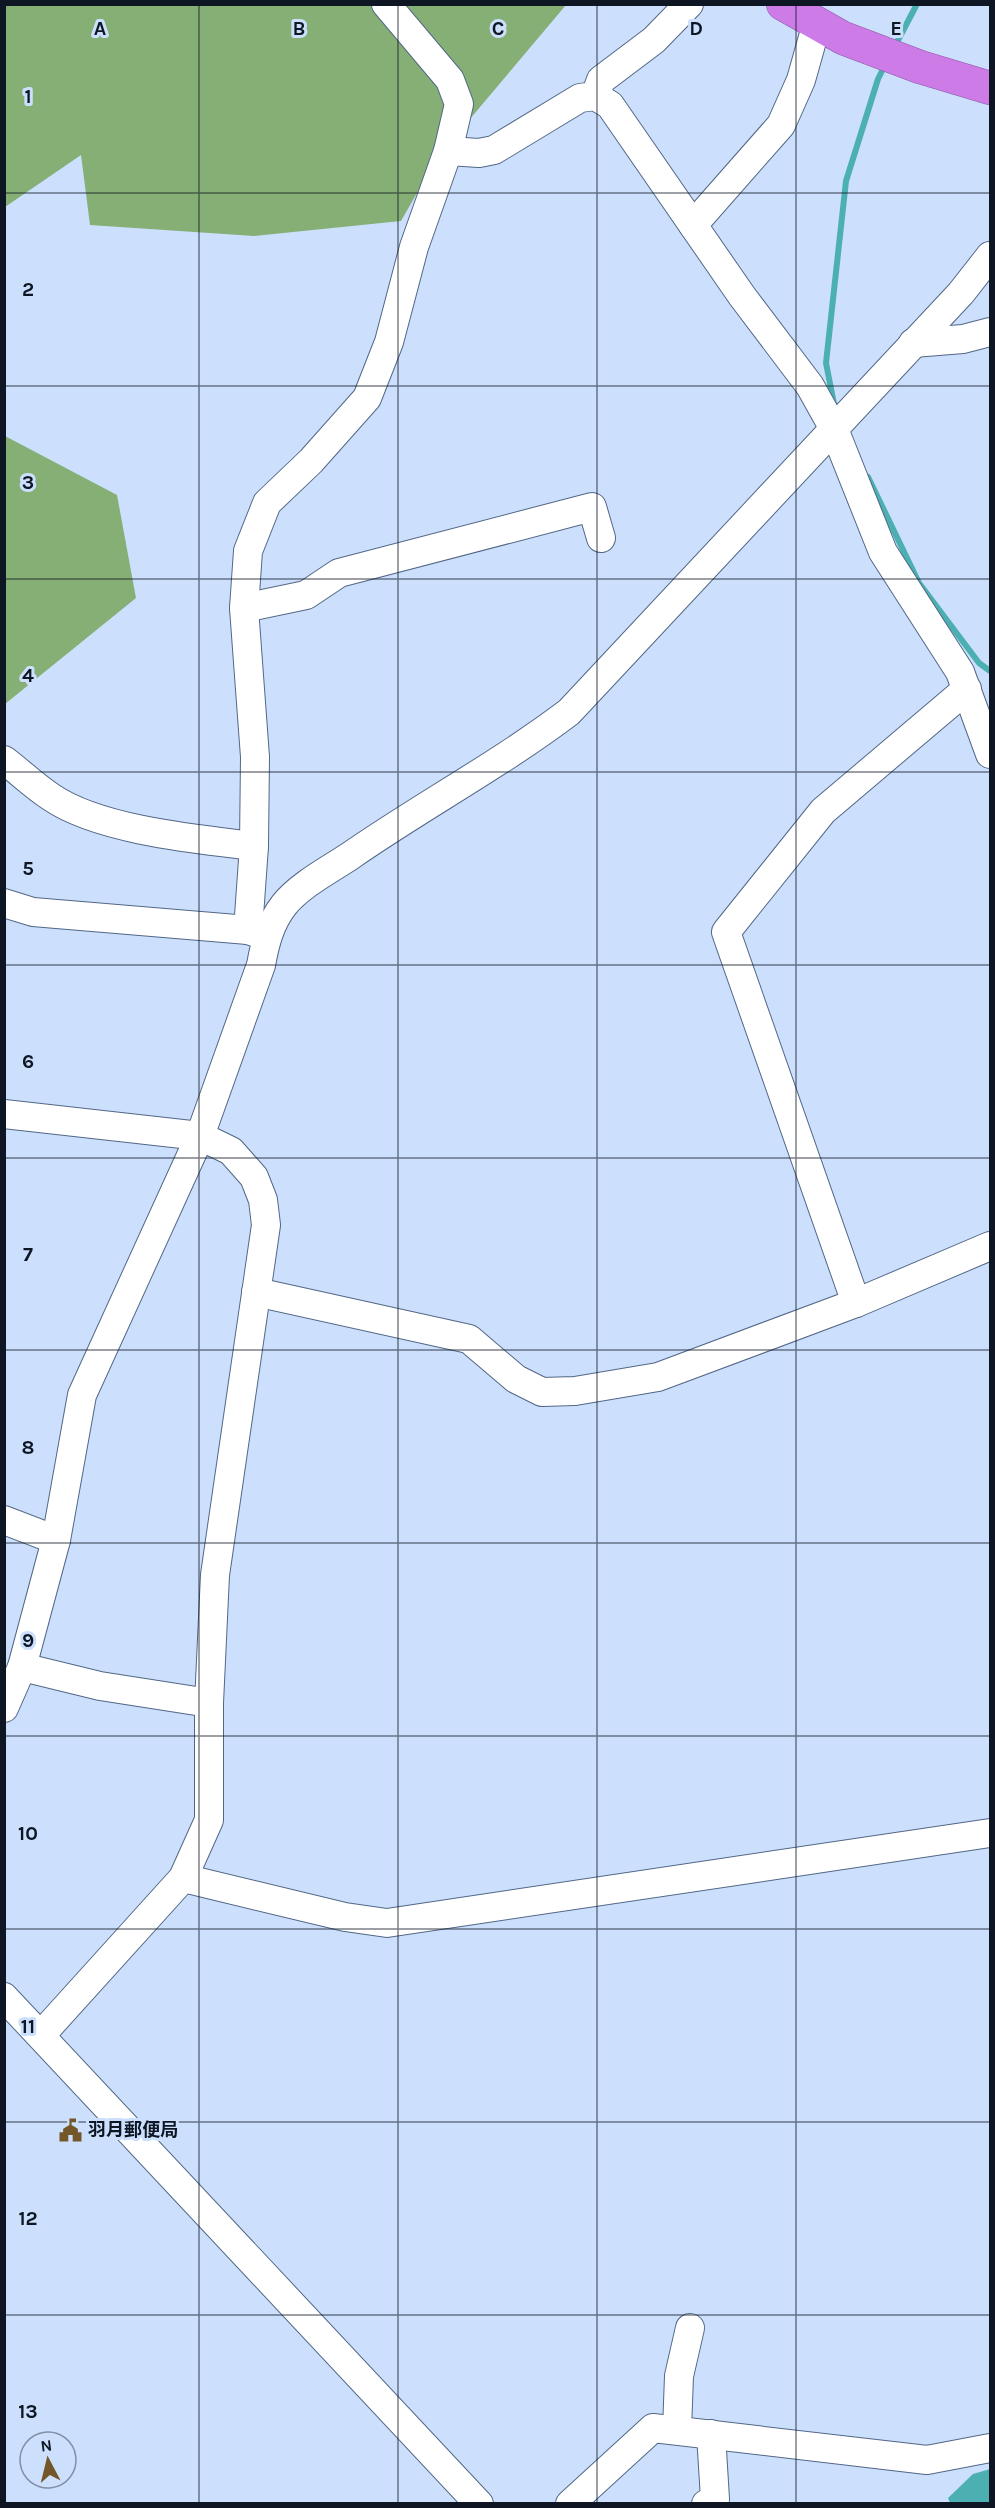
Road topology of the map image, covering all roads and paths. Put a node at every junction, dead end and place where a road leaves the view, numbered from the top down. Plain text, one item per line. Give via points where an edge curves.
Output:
1 (386, 4) edge
2 (689, 4) edge
3 (783, 4) edge
4 (817, 23) junction
5 (990, 87) edge
6 (595, 96) junction
7 (448, 151) junction
8 (693, 225) junction
9 (990, 256) edge
10 (990, 332) edge
11 (913, 343) junction
12 (834, 429) junction
13 (601, 538) dead end
14 (244, 608) junction
15 (967, 689) junction
16 (990, 754) edge
17 (4, 760) edge
18 (254, 846) junction
19 (4, 903) edge
20 (257, 933) junction
21 (4, 1114) edge
22 (200, 1136) junction
23 (990, 1246) edge
24 (256, 1292) junction
25 (856, 1303) junction
26 (4, 1520) edge
27 (56, 1539) junction
28 (22, 1667) junction
29 (209, 1703) junction
30 (4, 1708) edge
31 (990, 1833) edge
32 (183, 1878) junction
33 (4, 1997) edge
34 (40, 2035) junction
35 (690, 2328) dead end
36 (677, 2430) junction
37 (711, 2434) junction
38 (990, 2448) edge
39 (479, 2504) edge
40 (570, 2504) edge
41 (706, 2504) edge

1 - 7 street via 450,80 459,104
2 - 6 street via 654,40 601,80
3 - 4 highway
4 - 5 highway via 843,38 920,68
4 - 8 street via 801,80 781,125
6 - 7 street via 580,98 494,150
6 - 8 street via 610,105
7 - 14 street via 414,247 389,342 367,398 267,503 248,551
8 - 12 street via 810,386
9 - 11 street
10 - 11 street via 963,339
11 - 12 street
12 - 15 street via 883,552
12 - 20 street via 569,712 314,881
13 - 14 street via 592,507 339,573 306,595
14 - 18 street via 255,758
15 - 16 street
15 - 25 street via 823,811 726,932
17 - 18 street via 51,798 86,816 182,837
18 - 20 street
19 - 20 street via 33,912
20 - 22 street via 261,964
21 - 22 street
22 - 24 street via 231,1151 254,1177 266,1225
22 - 27 street via 82,1395
23 - 25 street
24 - 25 street via 469,1340 516,1379 542,1392 575,1391 658,1377
24 - 29 street via 215,1575
26 - 27 street
27 - 28 street
28 - 29 street via 100,1686
28 - 30 street
29 - 32 street via 210,1820
31 - 32 street via 387,1923 345,1917
32 - 34 street
33 - 34 street
34 - 39 street
35 - 36 street via 679,2376
36 - 37 street
36 - 40 street via 653,2428
37 - 38 street via 927,2460
37 - 41 street via 715,2499

